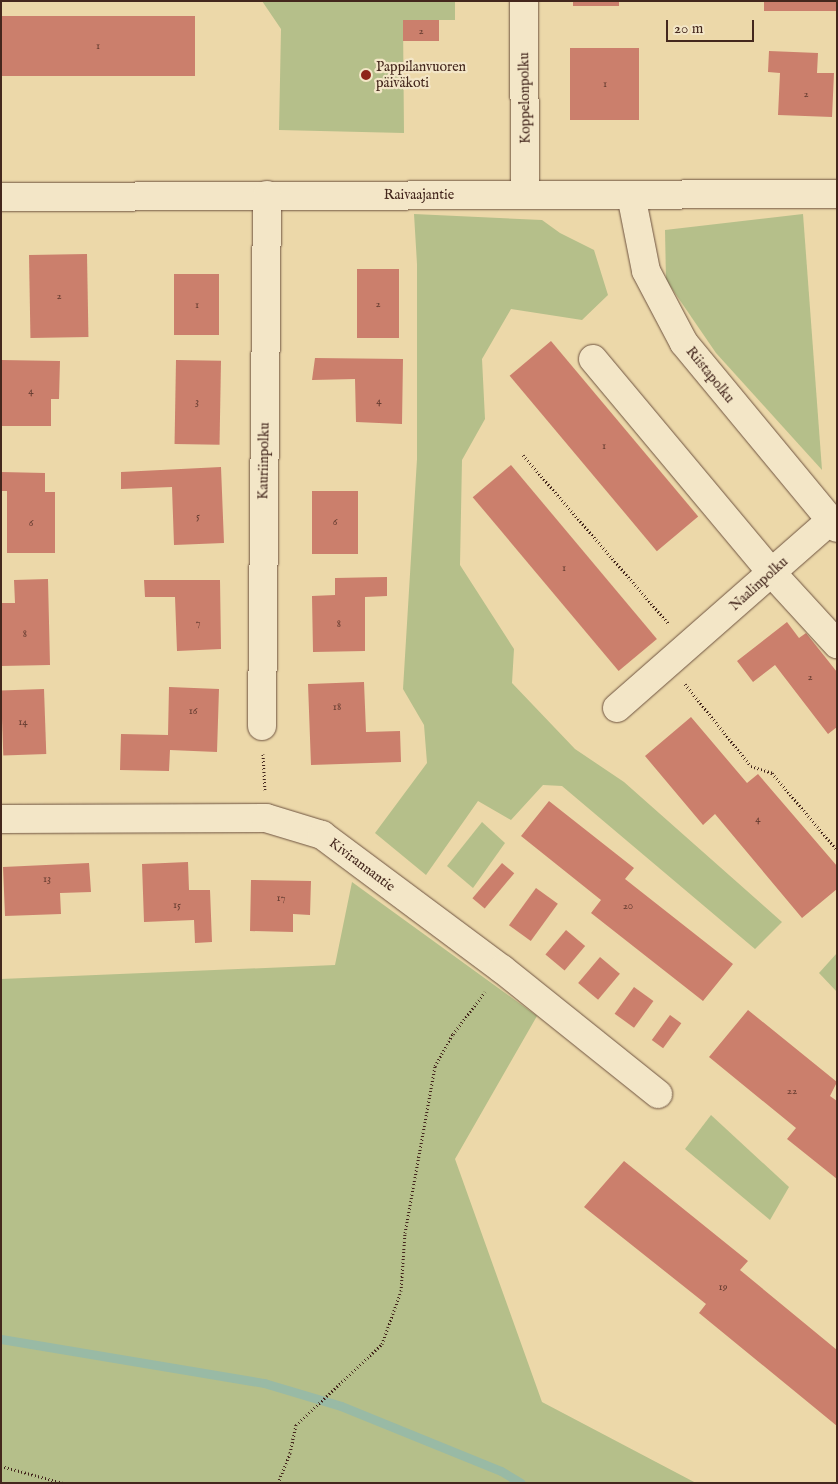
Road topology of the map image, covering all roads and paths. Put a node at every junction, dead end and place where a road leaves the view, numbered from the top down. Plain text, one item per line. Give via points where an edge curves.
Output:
1 (524, 1) edge
2 (837, 194) edge
3 (267, 195) junction
4 (525, 195) junction
5 (631, 195) junction
6 (1, 197) edge
7 (593, 359) dead end
8 (523, 455) dead end
9 (833, 525) edge
10 (772, 572) junction
11 (837, 644) edge
12 (679, 656) junction
13 (617, 708) dead end
14 (262, 726) joint
15 (266, 818) junction
16 (1, 819) edge
17 (837, 850) edge
18 (502, 969) junction
19 (658, 1094) dead end
20 (1, 1466) edge
21 (63, 1483) edge
22 (278, 1483) edge

1 - 4 street, Koppelonpolku
2 - 5 street, Raivaajantie
3 - 4 street, Raivaajantie
3 - 6 street, Raivaajantie
3 - 14 street, Kauriinpolku
4 - 5 street, Raivaajantie
5 - 9 street, Riistapolku via 646,271 684,343
7 - 10 street
8 - 12 path
9 - 10 street, Naalinpolku
10 - 11 street
10 - 12 street, Naalinpolku
12 - 13 street, Naalinpolku
12 - 17 path via 751,766 772,774
14 - 15 path
15 - 16 street, Kivirannantie
15 - 18 street, Kivirannantie via 322,835
18 - 19 street, Kivirannantie
18 - 22 path via 453,1034 435,1066 405,1233 400,1291 382,1344 296,1425 290,1453
20 - 21 path

